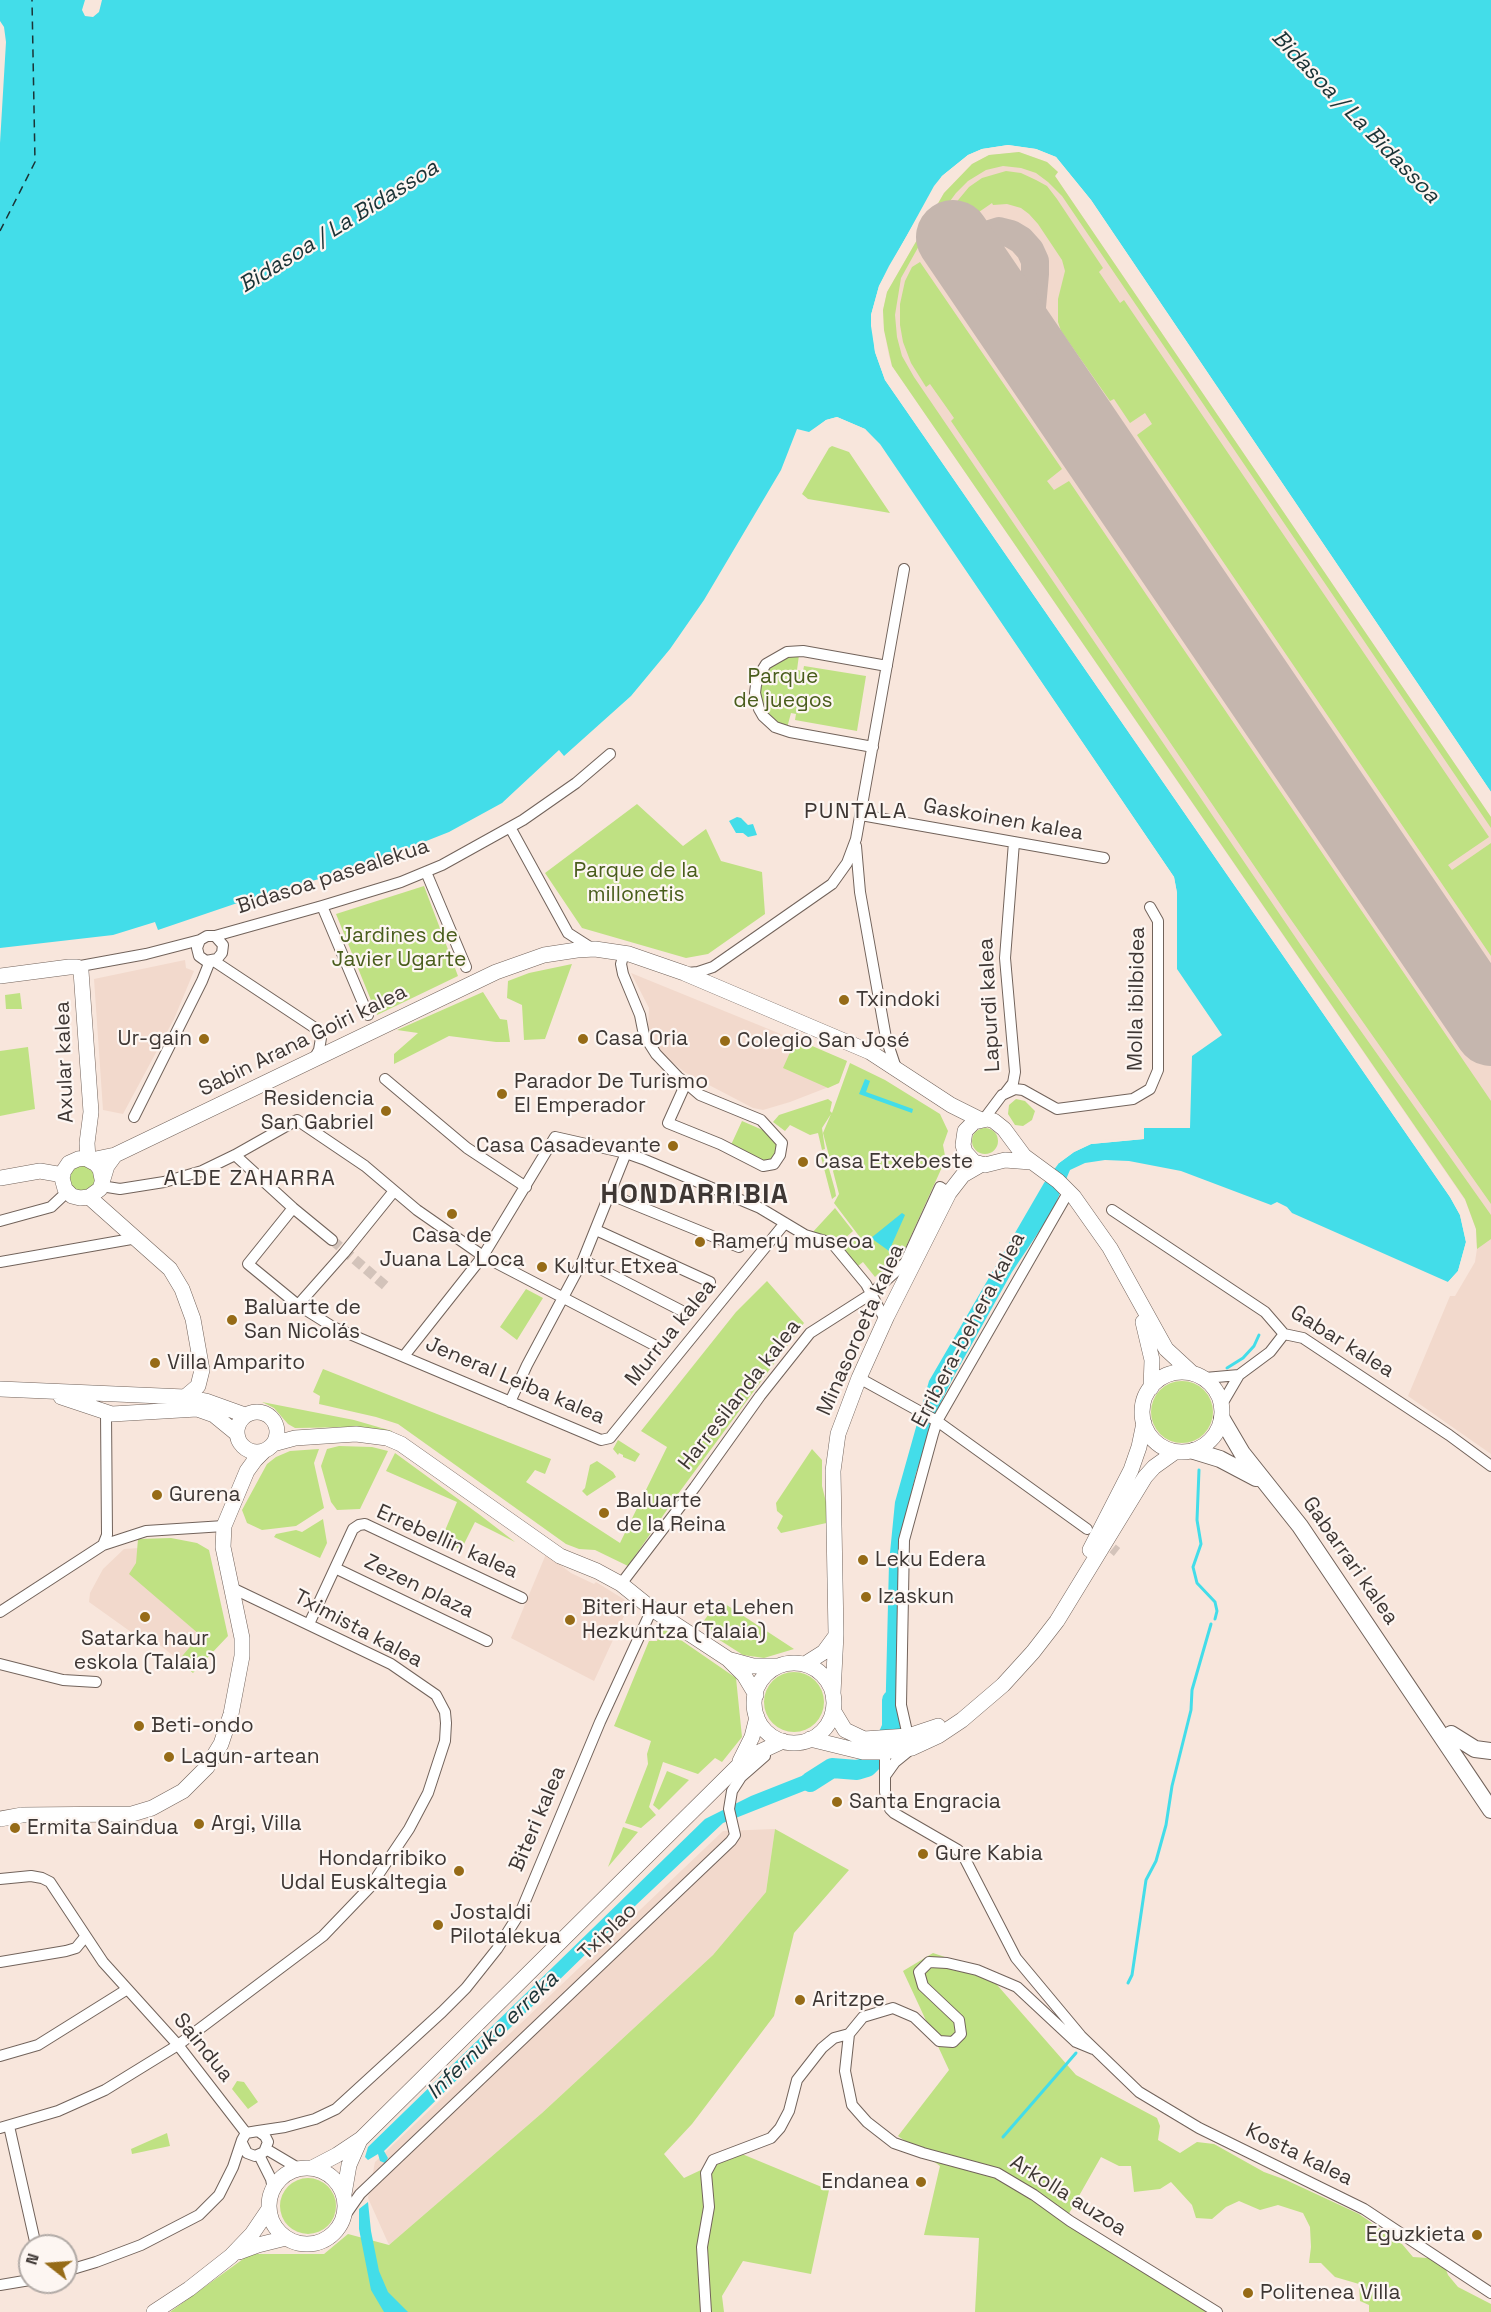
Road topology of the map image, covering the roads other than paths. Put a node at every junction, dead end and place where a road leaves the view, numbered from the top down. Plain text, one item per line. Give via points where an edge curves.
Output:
1 (904, 569) dead end
2 (887, 666) junction
3 (873, 747) junction
4 (610, 754) dead end
5 (861, 815) junction
6 (511, 829) junction
7 (856, 839) junction
8 (1014, 842) junction
9 (1104, 858) dead end
10 (426, 872) junction
11 (832, 884) junction
12 (860, 892) junction
13 (322, 906) junction
14 (1150, 907) dead end
15 (215, 936) junction
16 (200, 940) junction
17 (593, 949) junction
18 (624, 953) junction
19 (212, 961) junction
20 (75, 967) junction
21 (466, 967) dead end
22 (684, 973) junction
23 (0, 976) edge
24 (368, 1015) dead end
25 (313, 1060) junction
26 (896, 1068) junction
27 (385, 1079) dead end
28 (686, 1083) junction
29 (1005, 1094) junction
30 (941, 1099) junction
31 (134, 1118) dead end
32 (982, 1120) junction
33 (1003, 1130) junction
34 (963, 1141) junction
35 (626, 1153) junction
36 (115, 1155) junction
37 (235, 1155) junction
38 (89, 1160) junction
39 (1031, 1162) junction
40 (989, 1163) junction
41 (63, 1175) junction
42 (0, 1178) edge
43 (102, 1182) junction
44 (526, 1187) junction
45 (394, 1191) junction
46 (67, 1192) junction
47 (949, 1193) junction
48 (611, 1195) junction
49 (89, 1197) junction
50 (1070, 1197) junction
51 (293, 1208) junction
52 (1112, 1210) dead end
53 (0, 1221) edge
54 (785, 1223) junction
55 (596, 1230) junction
56 (137, 1238) junction
57 (332, 1240) tunnel mouth
58 (739, 1247) dead end
59 (483, 1256) junction
60 (583, 1260) junction
61 (0, 1262) edge
62 (710, 1282) dead end
63 (1129, 1282) junction
64 (872, 1294) junction
65 (563, 1298) junction
66 (298, 1305) junction
67 (684, 1312) dead end
68 (887, 1316) junction
69 (1284, 1334) junction
70 (656, 1346) dead end
71 (404, 1356) junction
72 (1239, 1375) junction
73 (1198, 1376) junction
74 (860, 1378) junction
75 (1151, 1388) junction
76 (0, 1389) edge
77 (29, 1390) junction
78 (112, 1393) junction
79 (185, 1397) junction
80 (510, 1402) junction
81 (1222, 1411) junction
82 (106, 1413) junction
83 (245, 1415) junction
84 (936, 1421) junction
85 (1144, 1423) junction
86 (276, 1426) junction
87 (236, 1433) junction
88 (302, 1438) junction
89 (610, 1438) joint
90 (243, 1448) junction
91 (269, 1448) junction
92 (1194, 1451) junction
93 (1175, 1452) junction
94 (1491, 1466) edge
95 (247, 1471) junction
96 (1267, 1485) junction
97 (224, 1526) junction
98 (1087, 1529) dead end
99 (103, 1545) junction
100 (335, 1568) junction
101 (621, 1584) junction
102 (232, 1588) junction
103 (522, 1598) dead end
104 (652, 1609) junction
105 (0, 1612) edge
106 (309, 1623) junction
107 (836, 1634) junction
108 (487, 1641) dead end
109 (728, 1659) junction
110 (1394, 1663) junction
111 (0, 1664) edge
112 (805, 1664) junction
113 (778, 1666) junction
114 (96, 1682) dead end
115 (832, 1693) junction
116 (756, 1695) junction
117 (833, 1710) junction
118 (758, 1717) junction
119 (1451, 1734) junction
120 (810, 1739) junction
121 (788, 1742) junction
122 (860, 1745) junction
123 (1491, 1751) edge
124 (894, 1753) junction
125 (730, 1773) junction
126 (1491, 1792) edge
127 (1491, 1810) edge
128 (0, 1819) edge
129 (0, 1879) edge
130 (85, 1937) junction
131 (0, 1962) edge
132 (126, 1990) junction
133 (849, 2034) junction
134 (178, 2045) junction
135 (1093, 2049) junction
136 (0, 2056) edge
137 (5, 2127) edge
138 (285, 2127) junction
139 (258, 2131) junction
140 (244, 2138) junction
141 (361, 2139) junction
142 (261, 2150) junction
143 (233, 2167) junction
144 (305, 2168) junction
145 (273, 2189) junction
146 (344, 2194) junction
147 (269, 2209) junction
148 (344, 2217) junction
149 (33, 2234) edge
150 (286, 2238) junction
151 (231, 2256) junction
152 (78, 2267) edge
153 (18, 2282) edge
154 (0, 2285) edge
155 (1491, 2293) edge
156 (154, 2312) edge
157 (706, 2312) edge
158 (1217, 2312) edge

1 - 2 street
2 - 3 street
2 - 3 street via 803,651 787,652 766,664 756,685 759,709 775,727
3 - 5 street
4 - 6 street, Bidasoa pasealekua
5 - 7 street
5 - 8 street, Gaskoinen kalea
6 - 10 street, Bidasoa pasealekua
6 - 17 street via 568,933
7 - 11 street via 847,863
7 - 12 street
8 - 9 street, Gaskoinen kalea
8 - 29 street, Lapurdi kalea via 1005,961 1015,1072
10 - 13 street, Bidasoa pasealekua
10 - 21 street
11 - 12 street via 848,882
11 - 22 street via 713,967
12 - 26 street via 886,1038
13 - 15 street, Bidasoa pasealekua
13 - 24 street
14 - 29 street, Molla ibilbidea via 1158,921 1158,1070 1150,1089 1133,1099 1057,1109 1023,1090
15 - 16 street, Bidasoa pasealekua
15 - 19 street, Bidasoa pasealekua via 223,949
16 - 19 street via 198,952 202,959
16 - 20 street, Bidasoa pasealekua
17 - 18 street, Sabin Arana Goiri kalea
17 - 25 street, Sabin Arana Goiri kalea via 544,955 512,965
18 - 22 street, Sabin Arana Goiri kalea
18 - 28 street via 623,974 644,1035 656,1054
19 - 25 street via 315,1028 321,1038
19 - 31 street
20 - 23 street, Bidasoa pasealekua
20 - 38 street, Axular kalea via 82,974 91,1112
22 - 26 street, Sabin Arana Goiri kalea via 855,1046
25 - 36 street, Sabin Arana Goiri kalea
26 - 30 street, Sabin Arana Goiri kalea
27 - 44 street via 467,1148
28 - 28 street via 668,1123 763,1166 774,1164 782,1143 761,1120 700,1095
29 - 32 street
29 - 33 street
30 - 32 street, Sabin Arana Goiri kalea
30 - 34 street, Sabin Arana Goiri kalea via 954,1116
32 - 33 street
32 - 34 street via 969,1126
33 - 39 street
33 - 40 street via 1007,1147 1001,1158
34 - 40 street via 969,1158
34 - 47 street, Minasoroeta kalea
35 - 44 street via 555,1136
35 - 48 street
35 - 54 street via 760,1208
36 - 38 street, Sabin Arana Goiri kalea
36 - 43 street
37 - 43 street via 202,1171 164,1182 120,1190
37 - 45 street via 297,1120 365,1166
37 - 51 street
38 - 41 street via 72,1161
38 - 43 street via 100,1169
39 - 40 street
39 - 50 street via 1058,1181
40 - 47 street, Minasoroeta kalea via 963,1175
41 - 42 street via 40,1171
41 - 46 street
43 - 49 street
44 - 59 street
45 - 59 street
45 - 66 street
46 - 49 street via 77,1198
46 - 53 street via 51,1207
47 - 64 street, Harresilanda kalea via 939,1187 905,1263
47 - 68 street, Minasoroeta kalea
48 - 55 street
48 - 58 street
49 - 56 street
50 - 63 street via 1110,1248
50 - 84 street, Erribera-behera kalea
51 - 57 street
51 - 66 street, Jeneral Leiba kalea via 248,1264
52 - 69 street, Gabar kalea via 1264,1312
54 - 64 street via 805,1236 832,1243
54 - 89 street, Murrua kalea
55 - 60 street
55 - 62 street
56 - 61 street
56 - 79 street via 170,1269 193,1318 202,1375 198,1386
59 - 65 street
59 - 71 street
60 - 65 street
60 - 67 street
63 - 73 street via 1166,1349
63 - 75 street via 1150,1346
64 - 68 street via 882,1314
64 - 101 street, Harresilanda kalea via 810,1334
65 - 70 street
65 - 80 street
66 - 71 street, Jeneral Leiba kalea via 333,1327
68 - 74 street, Minasoroeta kalea
69 - 72 street via 1269,1352
69 - 94 street, Gabar kalea via 1303,1338
71 - 80 street, Jeneral Leiba kalea
72 - 73 street
72 - 81 street
73 - 75 street via 1169,1374
73 - 81 street via 1216,1389
74 - 84 street
74 - 107 street, Minasoroeta kalea via 838,1434 834,1459
75 - 85 street via 1143,1408
76 - 77 street
77 - 78 street
77 - 82 street
78 - 79 street
78 - 82 street
79 - 83 street
80 - 89 street, Jeneral Leiba kalea via 601,1440
81 - 92 street via 1220,1427 1210,1442
81 - 96 main road, Gabarrari kalea via 1242,1453
82 - 87 street via 197,1409 214,1415
82 - 99 street via 107,1535
83 - 86 street via 263,1413
83 - 87 street
84 - 98 street
84 - 124 street, Erribera-behera kalea via 904,1540 901,1705
85 - 93 street via 1152,1439
85 - 124 street via 1131,1470 1069,1590 1030,1648 958,1716
86 - 88 street
86 - 91 street via 277,1436
87 - 90 street
88 - 91 street
88 - 101 street via 371,1435 401,1444 560,1556
90 - 91 street via 254,1452
90 - 95 street
91 - 95 street
92 - 93 street
92 - 96 main road via 1232,1464
93 - 124 street via 1145,1477 1057,1621 1003,1685 938,1736
95 - 97 street
96 - 110 main road, Gabarrari kalea via 1300,1526
97 - 99 street via 146,1531
97 - 102 street via 223,1547
99 - 105 street
100 - 103 street, Errebellin kalea via 353,1529 369,1524
100 - 106 street, Errebellin kalea
100 - 108 street, Zezen plaza
101 - 104 street
102 - 106 street, Tximista kalea
102 - 128 street via 242,1656 231,1714 222,1744 207,1767 183,1791 132,1814 22,1815
104 - 109 street
104 - 138 street, Biteri kalea via 521,1911 497,1949 450,2004 336,2109
106 - 134 street, Tximista kalea via 391,1664 436,1695 445,1712 445,1741 428,1793 370,1887 323,1936
107 - 112 street via 824,1652
107 - 115 street, Minasoroeta kalea
109 - 113 street via 753,1666
109 - 116 street
110 - 119 main road, Gabarrari kalea
110 - 127 main road, Gabarrari kalea
111 - 114 street via 63,1680
112 - 113 street
112 - 115 street via 825,1677
113 - 116 street via 765,1676
115 - 117 street
116 - 118 street
117 - 120 street via 825,1727
117 - 122 street
118 - 121 street via 770,1734
118 - 125 street via 748,1746
119 - 123 main road via 1475,1749
119 - 126 main road, Gabarrari kalea
120 - 121 street
120 - 122 street
121 - 125 street via 756,1754
121 - 148 street, Txiplao via 758,1760 738,1780 729,1799 735,1835 731,1841 360,2194
122 - 124 street
122 - 124 street
124 - 135 street, Erribera-behera kalea via 885,1792 890,1809 958,1850 1016,1958
125 - 141 street
129 - 130 street, Saindua via 31,1876 50,1882
130 - 131 street via 76,1948 66,1951
130 - 132 street, Saindua
132 - 134 street, Saindua
132 - 136 street via 38,2045
133 - 135 street via 863,2017 893,2008 914,2017 939,2041 953,2042 961,2034 958,2020 923,1986 919,1972 929,1962 947,1963 1017,1987 1076,2042
133 - 157 street via 834,2038 822,2048 797,2080 789,2111 771,2138 713,2160 706,2173 709,2207 702,2247
133 - 158 street, Arkolla auzoa via 845,2071 852,2105 894,2143 997,2173
134 - 137 street, Tximista kalea via 105,2090 58,2111
134 - 140 street, Saindua
135 - 155 street, Kosta kalea via 1139,2092 1169,2111 1364,2209
137 - 149 street
138 - 139 street, Biteri kalea
138 - 142 street, Biteri kalea via 274,2133
139 - 140 street, Biteri kalea
139 - 142 street via 265,2136
140 - 142 street, Saindua via 244,2151
140 - 143 street
141 - 144 street via 337,2155
141 - 146 street via 349,2165
142 - 143 street, Biteri kalea
142 - 144 street
142 - 145 street
143 - 152 street via 219,2195 198,2215 141,2245
144 - 145 street via 283,2176
144 - 146 street via 328,2173
145 - 147 street
146 - 148 street
147 - 150 street via 274,2226
147 - 151 street
148 - 150 street via 335,2232 321,2242 303,2244
150 - 151 street
151 - 156 street
153 - 154 street

